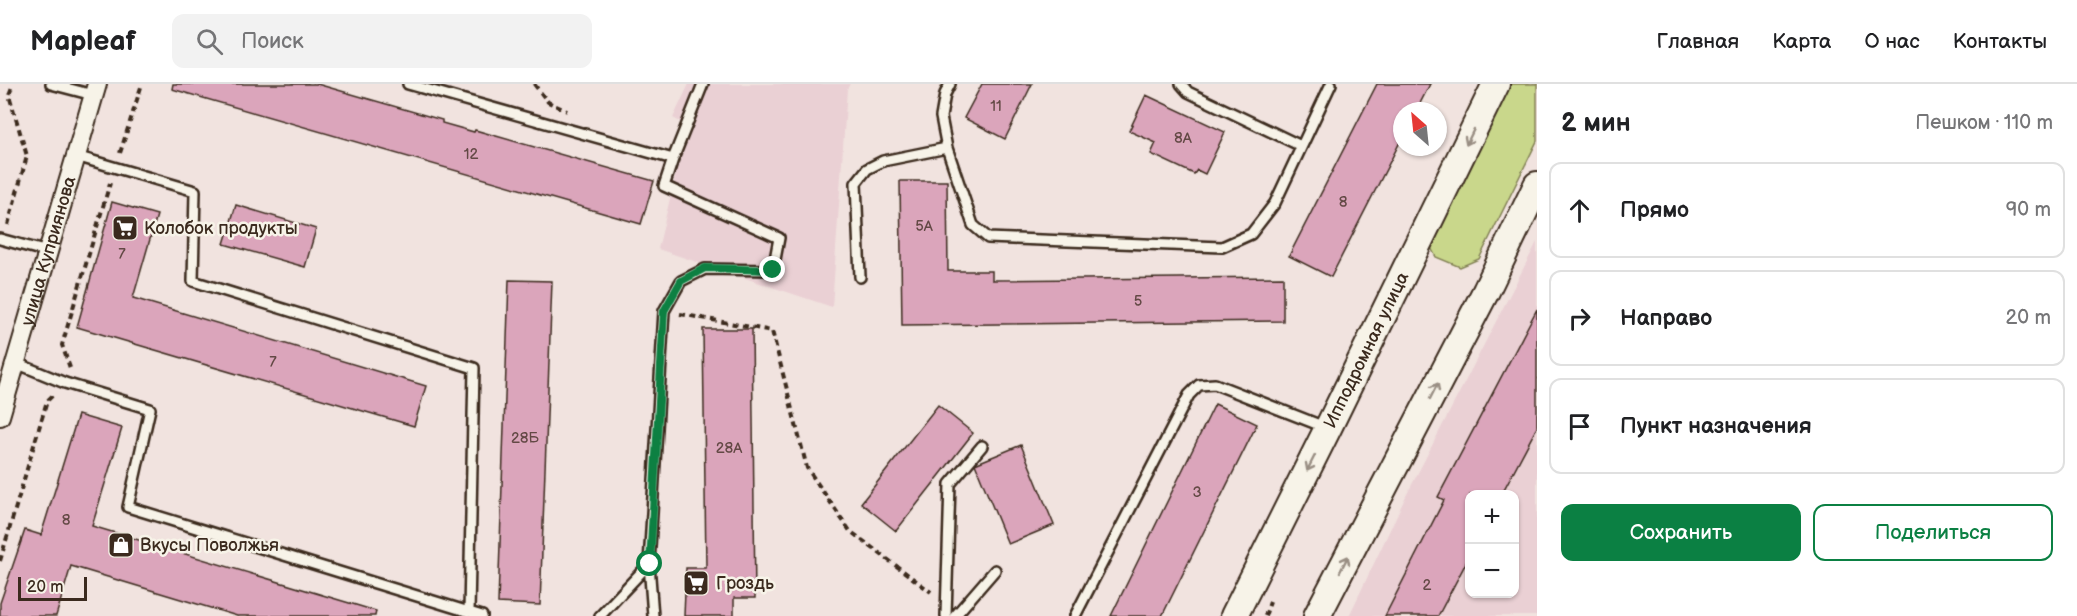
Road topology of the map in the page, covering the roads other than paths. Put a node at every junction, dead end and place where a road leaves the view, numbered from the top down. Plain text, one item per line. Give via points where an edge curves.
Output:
1 (51, 84) edge
2 (408, 84) edge
3 (703, 84) edge
4 (950, 84) edge
5 (1181, 84) edge
6 (1331, 84) edge
7 (1496, 84) edge
8 (95, 90) edge
9 (1301, 146) junction
10 (947, 148) junction
11 (76, 156) junction
12 (673, 159) junction
13 (1537, 185) edge
14 (2, 239) edge
15 (48, 252) junction
16 (860, 277) dead end
17 (16, 363) junction
18 (0, 417) edge
19 (1328, 428) junction
20 (982, 446) dead end
21 (650, 564) junction
22 (995, 570) dead end
23 (469, 612) junction
24 (482, 616) edge
25 (600, 616) edge
26 (653, 616) edge
27 (946, 616) edge
28 (955, 616) edge
29 (1075, 616) edge
30 (1234, 616) edge
31 (1317, 616) edge

1 - 8 lane
2 - 12 lane
3 - 12 lane
4 - 10 lane via 941,117
5 - 9 lane via 1188,92
6 - 9 lane
7 -> 19 street, Ипподромная улица
8 - 11 street, улица Куприянова
9 - 10 lane via 1275,203 1251,234 1222,247 988,238 973,225
10 - 16 lane via 883,161 867,169 856,183
11 - 15 street, улица Куприянова
11 - 23 lane via 195,191 194,281 474,368
12 - 21 lane via 664,186 779,238 773,270 705,268 681,281 664,311
31 -> 13 street
14 - 15 lane
15 - 17 street, улица Куприянова
17 - 18 street, улица Куприянова
17 - 23 lane via 65,383 150,409 128,507
19 - 29 lane via 1215,384 1199,385 1190,395
19 -> 30 street, Ипподромная улица
20 - 27 lane via 950,484
21 - 25 lane
21 - 26 lane
22 - 28 lane
23 - 24 lane

